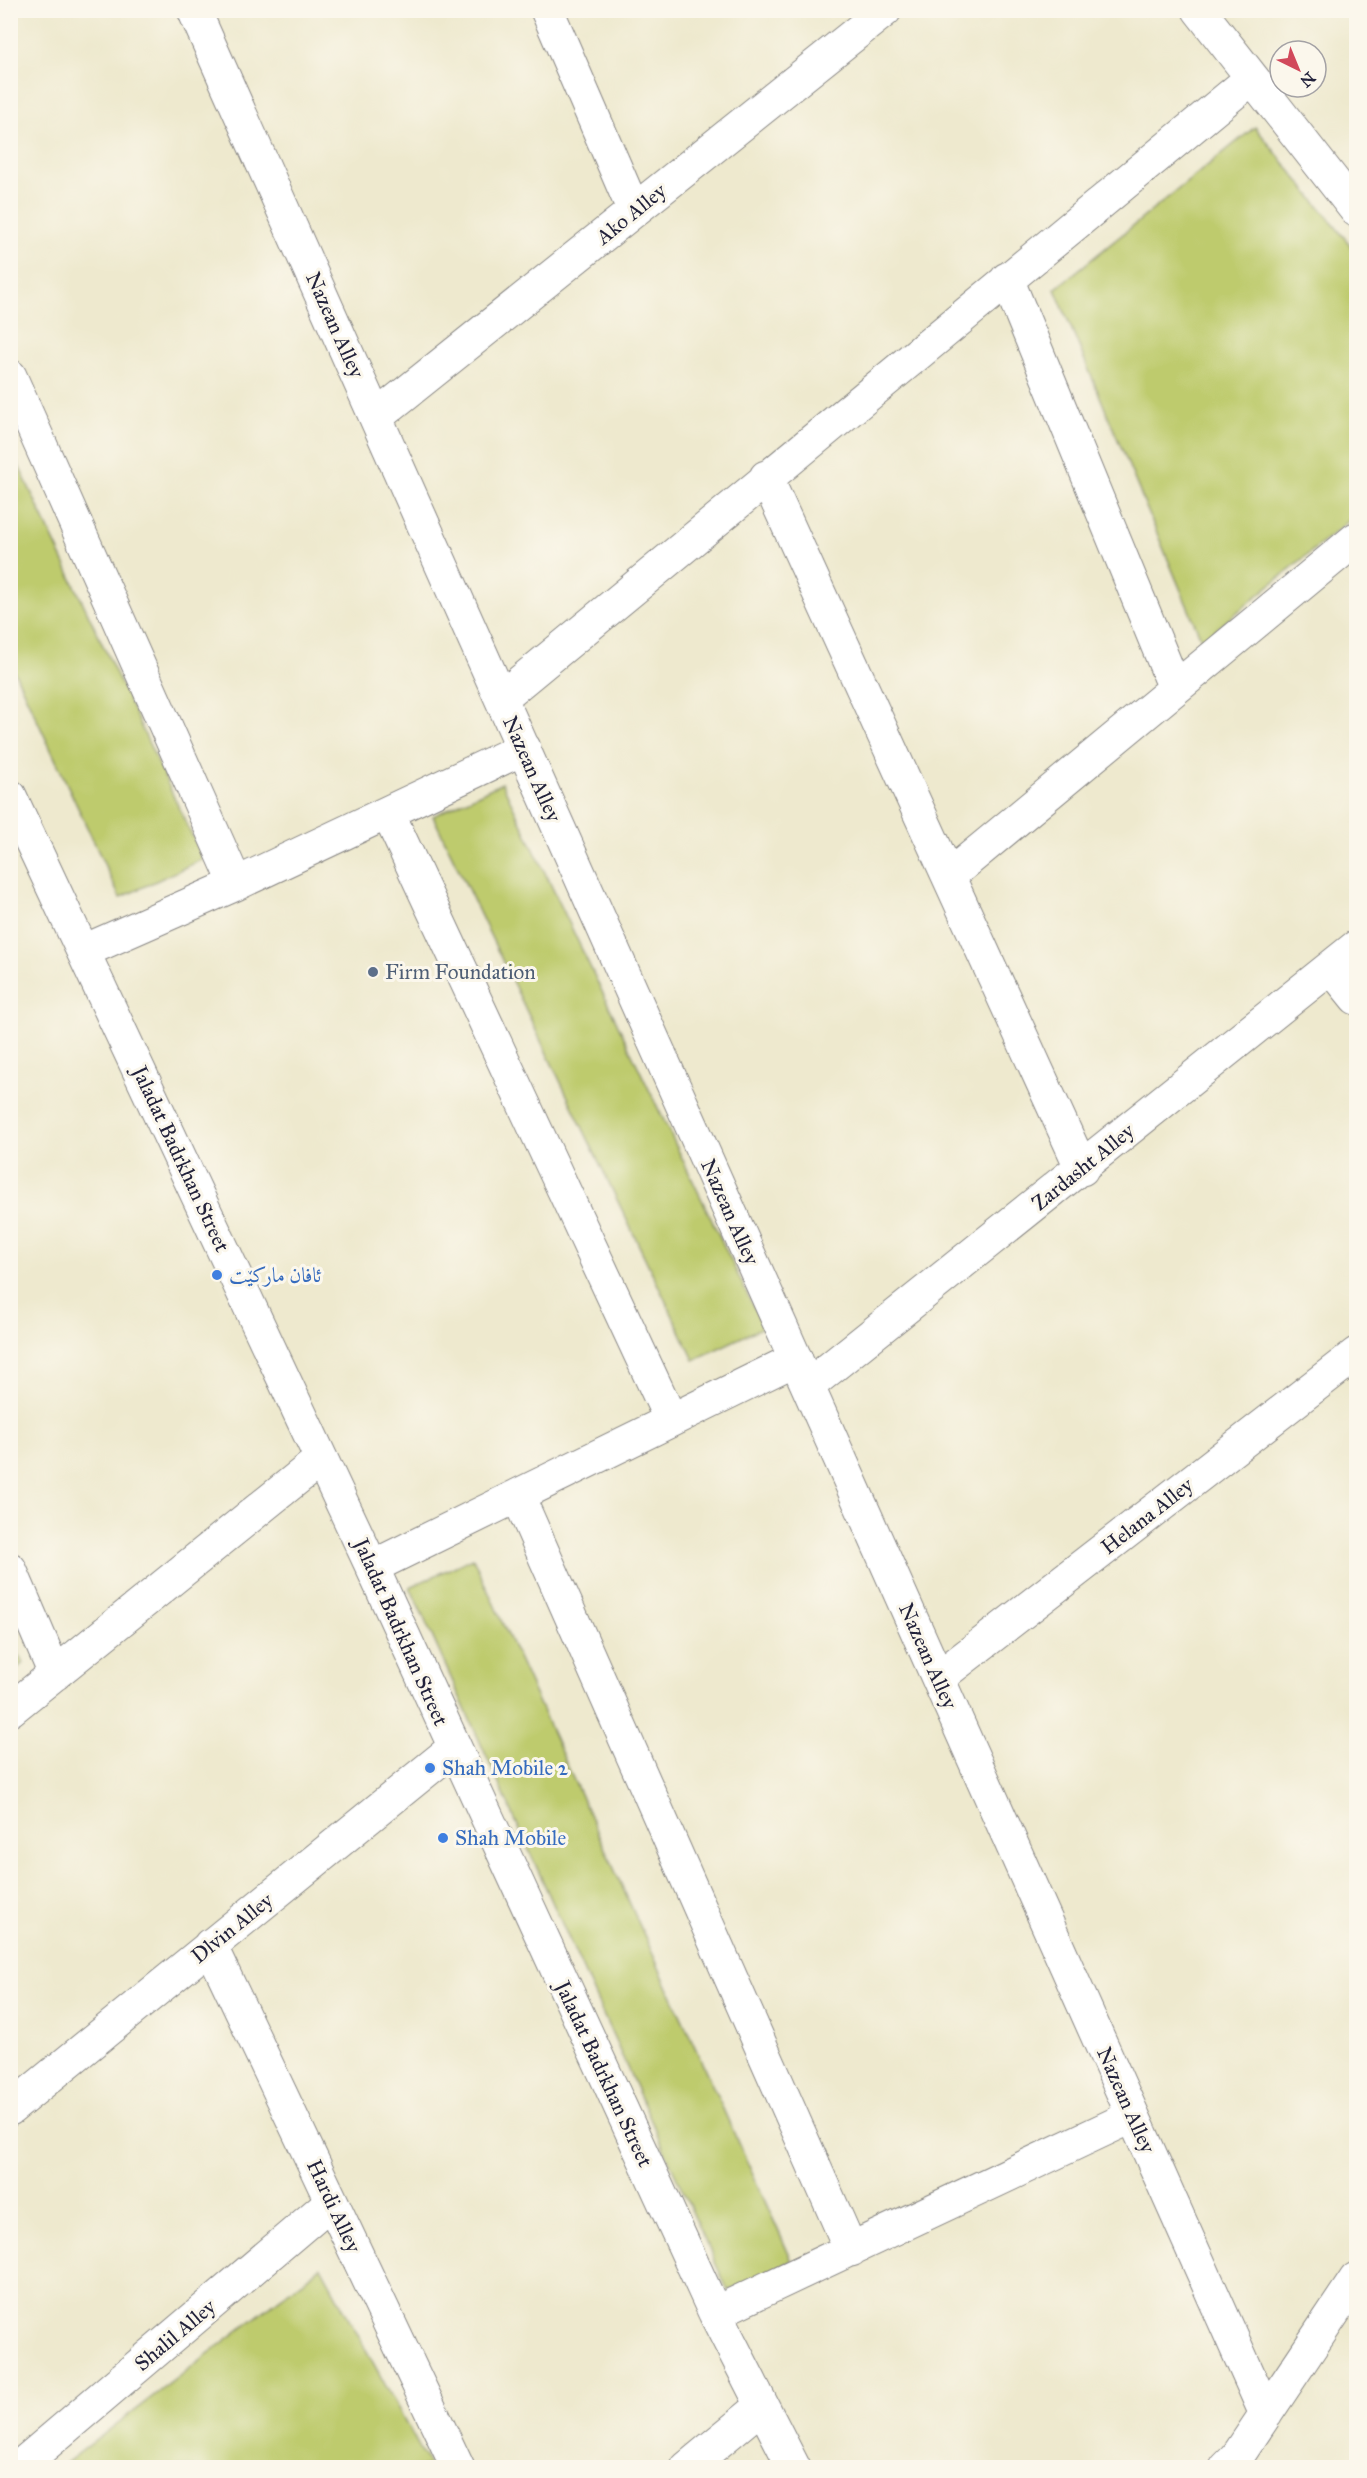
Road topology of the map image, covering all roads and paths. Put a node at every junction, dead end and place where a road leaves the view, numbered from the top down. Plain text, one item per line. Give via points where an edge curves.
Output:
1 (194, 10) edge
2 (547, 10) edge
3 (885, 10) edge
4 (1199, 10) edge
5 (1252, 78) junction
6 (1356, 210) edge
7 (634, 211) junction
8 (1007, 279) junction
9 (10, 376) edge
10 (376, 417) junction
11 (766, 477) junction
12 (1356, 538) edge
13 (1175, 688) junction
14 (501, 698) junction
15 (524, 748) junction
16 (10, 796) edge
17 (388, 813) junction
18 (950, 875) junction
19 (236, 884) junction
20 (1356, 947) edge
21 (84, 951) junction
22 (1331, 967) junction
23 (1356, 998) edge
24 (1082, 1168) junction
25 (1356, 1354) edge
26 (802, 1372) junction
27 (671, 1420) junction
28 (321, 1459) junction
29 (518, 1496) junction
30 (372, 1567) junction
31 (10, 1569) edge
32 (55, 1674) junction
33 (938, 1678) junction
34 (10, 1710) edge
35 (454, 1748) junction
36 (210, 1945) junction
37 (10, 2109) edge
38 (1133, 2116) junction
39 (332, 2202) junction
40 (851, 2250) junction
41 (1353, 2295) edge
42 (715, 2313) junction
43 (762, 2406) junction
44 (1266, 2414) junction
45 (1235, 2464) edge
46 (18, 2468) edge
47 (458, 2468) edge
48 (687, 2468) edge
49 (794, 2468) edge

1 - 10 street, Nazean Alley
2 - 7 street
3 - 7 street, Ako Alley
4 - 5 street
5 - 6 street
5 - 8 street
7 - 10 street, Ako Alley
8 - 11 street
8 - 13 street
9 - 19 street
10 - 14 street, Nazean Alley
11 - 14 street
11 - 18 street
12 - 13 street
13 - 18 street
14 - 15 street, Nazean Alley
15 - 17 street
15 - 26 street, Nazean Alley
16 - 21 street, Jaladat Badrkhan Street
17 - 19 street
17 - 27 street
18 - 24 street
19 - 21 street
20 - 22 street, Zardasht Alley
21 - 28 street, Jaladat Badrkhan Street
22 - 23 street
22 - 24 street, Zardasht Alley
24 - 26 street, Zardasht Alley
25 - 33 street, Helana Alley
26 - 27 street, Zardasht Alley
26 - 33 street, Nazean Alley
27 - 29 street, Zardasht Alley
28 - 30 street, Jaladat Badrkhan Street
28 - 32 street
29 - 30 street, Zardasht Alley
29 - 40 street
30 - 35 street, Jaladat Badrkhan Street
31 - 32 street
32 - 34 street
33 - 38 street, Nazean Alley
35 - 36 street, Dlvin Alley
35 - 42 street, Jaladat Badrkhan Street
36 - 37 street, Dlvin Alley
36 - 39 street, Hardi Alley
38 - 40 street
38 - 44 street, Nazean Alley
39 - 46 street, Shalil Alley
39 - 47 street, Hardi Alley
40 - 42 street
41 - 44 street
42 - 43 street, Jaladat Badrkhan Street
43 - 48 street
43 - 49 street, Jaladat Badrkhan Street
44 - 45 street

